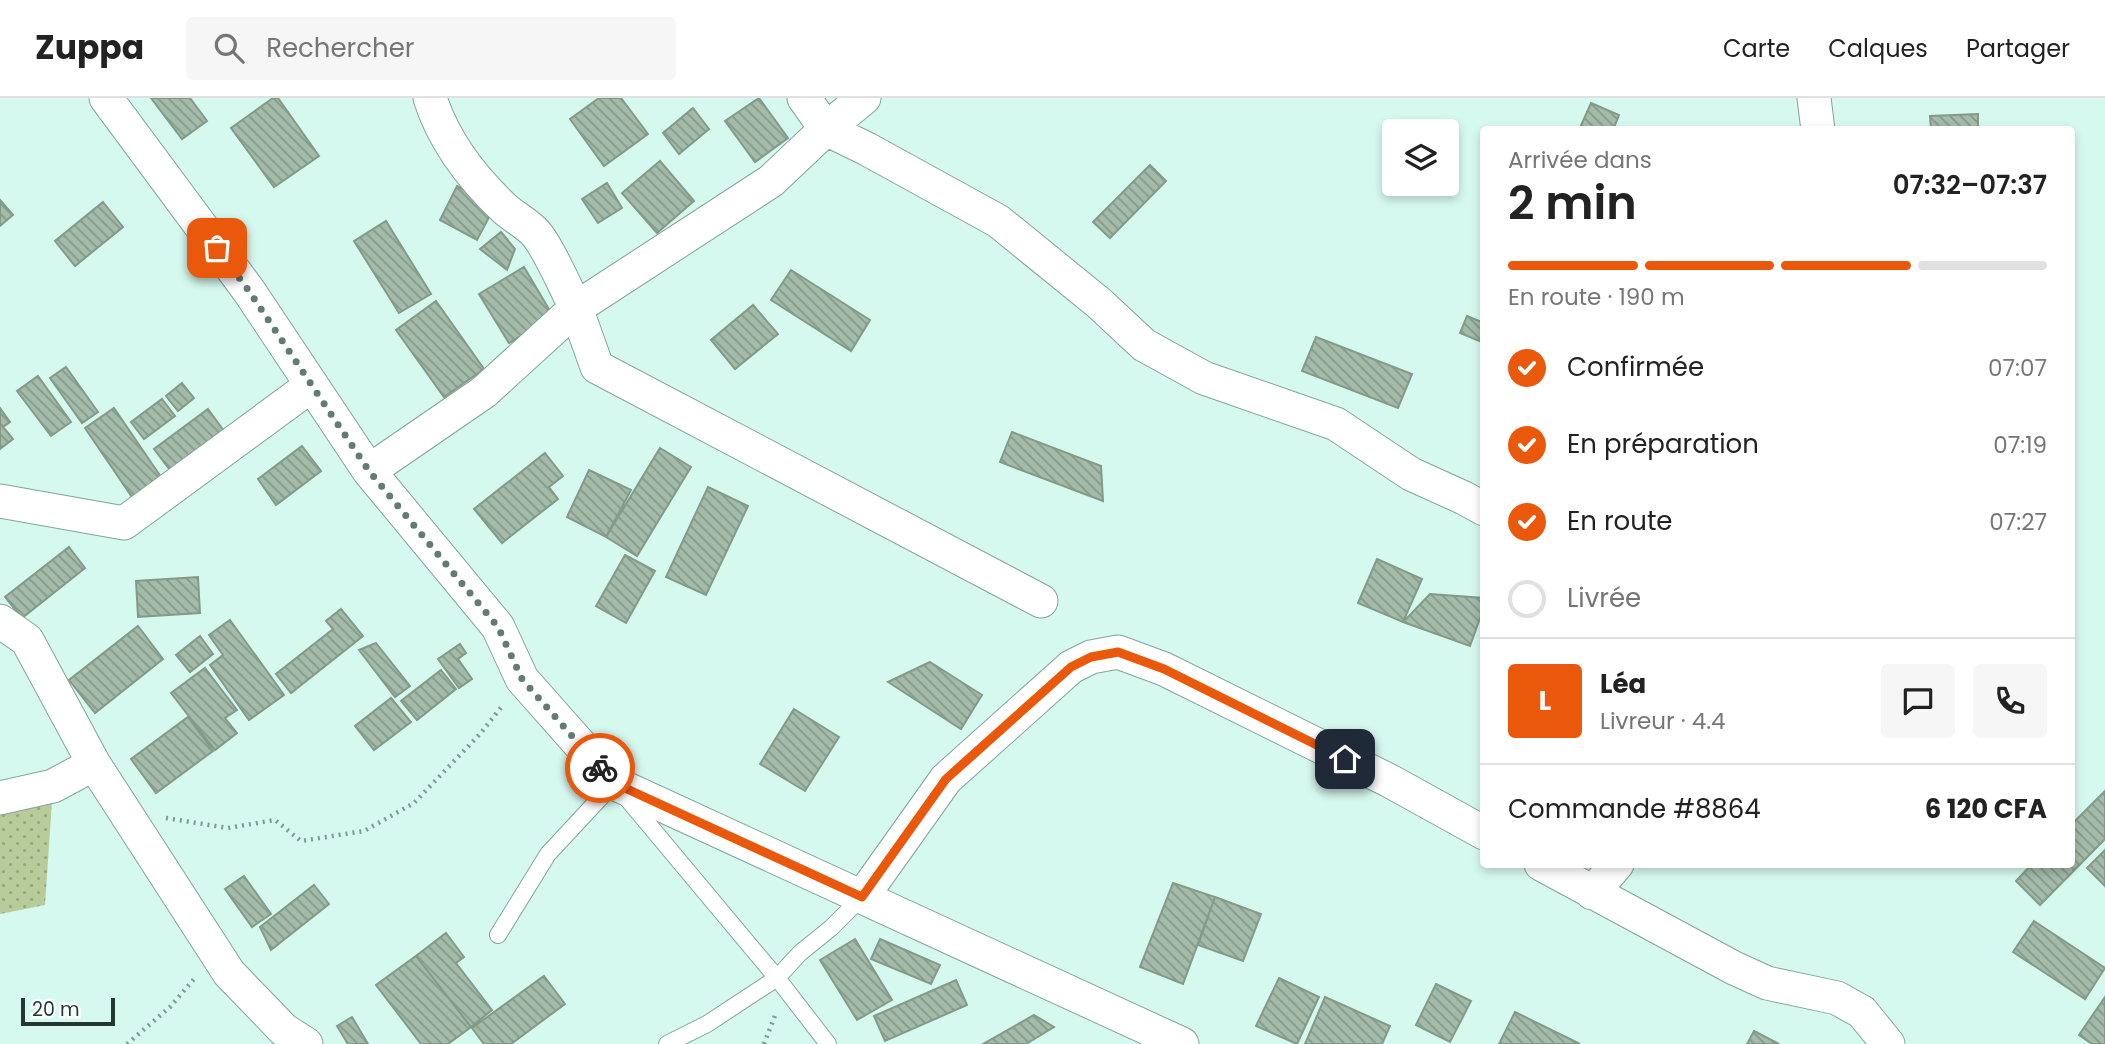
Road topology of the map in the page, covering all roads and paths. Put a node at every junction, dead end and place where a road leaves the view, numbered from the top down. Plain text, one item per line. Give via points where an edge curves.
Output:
1 (106, 98) edge
2 (430, 98) edge
3 (804, 98) edge
4 (864, 98) edge
5 (1814, 98) edge
6 (1818, 126) edge
7 (826, 129) junction
8 (576, 308) junction
9 (312, 385) junction
10 (369, 471) junction
11 (0, 501) edge
12 (1480, 507) edge
13 (1041, 601) dead end
14 (0, 621) edge
15 (522, 679) junction
16 (94, 764) junction
17 (614, 783) junction
18 (0, 798) edge
19 (124, 811) junction
20 (1480, 831) edge
21 (1548, 868) edge
22 (1614, 868) edge
23 (1592, 893) junction
24 (862, 897) junction
25 (498, 935) dead end
26 (217, 953) junction
27 (777, 978) junction
28 (127, 1044) edge
29 (306, 1044) edge
30 (667, 1044) edge
31 (828, 1044) edge
32 (1182, 1044) edge
33 (1888, 1044) edge

1 - 9 street via 249,291
2 - 8 street via 454,152 506,210 538,235
3 - 7 street
4 - 7 street
5 - 6 street
7 - 8 street via 771,181
7 - 12 street via 998,221 1144,345 1205,377 1336,424 1410,474
8 - 10 street via 484,392
8 - 13 street via 597,367
9 - 10 street
9 - 11 street via 124,523
10 - 15 street via 498,627
14 - 16 street via 27,640
15 - 17 street
15 - 19 path via 480,734 414,803 364,831 301,841 275,820 228,828
16 - 18 street via 53,786
16 - 19 street
17 - 24 street
17 - 25 lane via 548,854
17 - 27 lane
19 - 26 street
20 - 24 street via 1164,669 1118,652 1071,667 946,779
21 - 23 street
22 - 23 street
23 - 33 street via 1767,983 1837,999 1862,1012
24 - 27 lane
24 - 32 street
26 - 28 path via 170,1007
26 - 29 street via 229,974 284,1030
27 - 30 lane
27 - 31 lane

